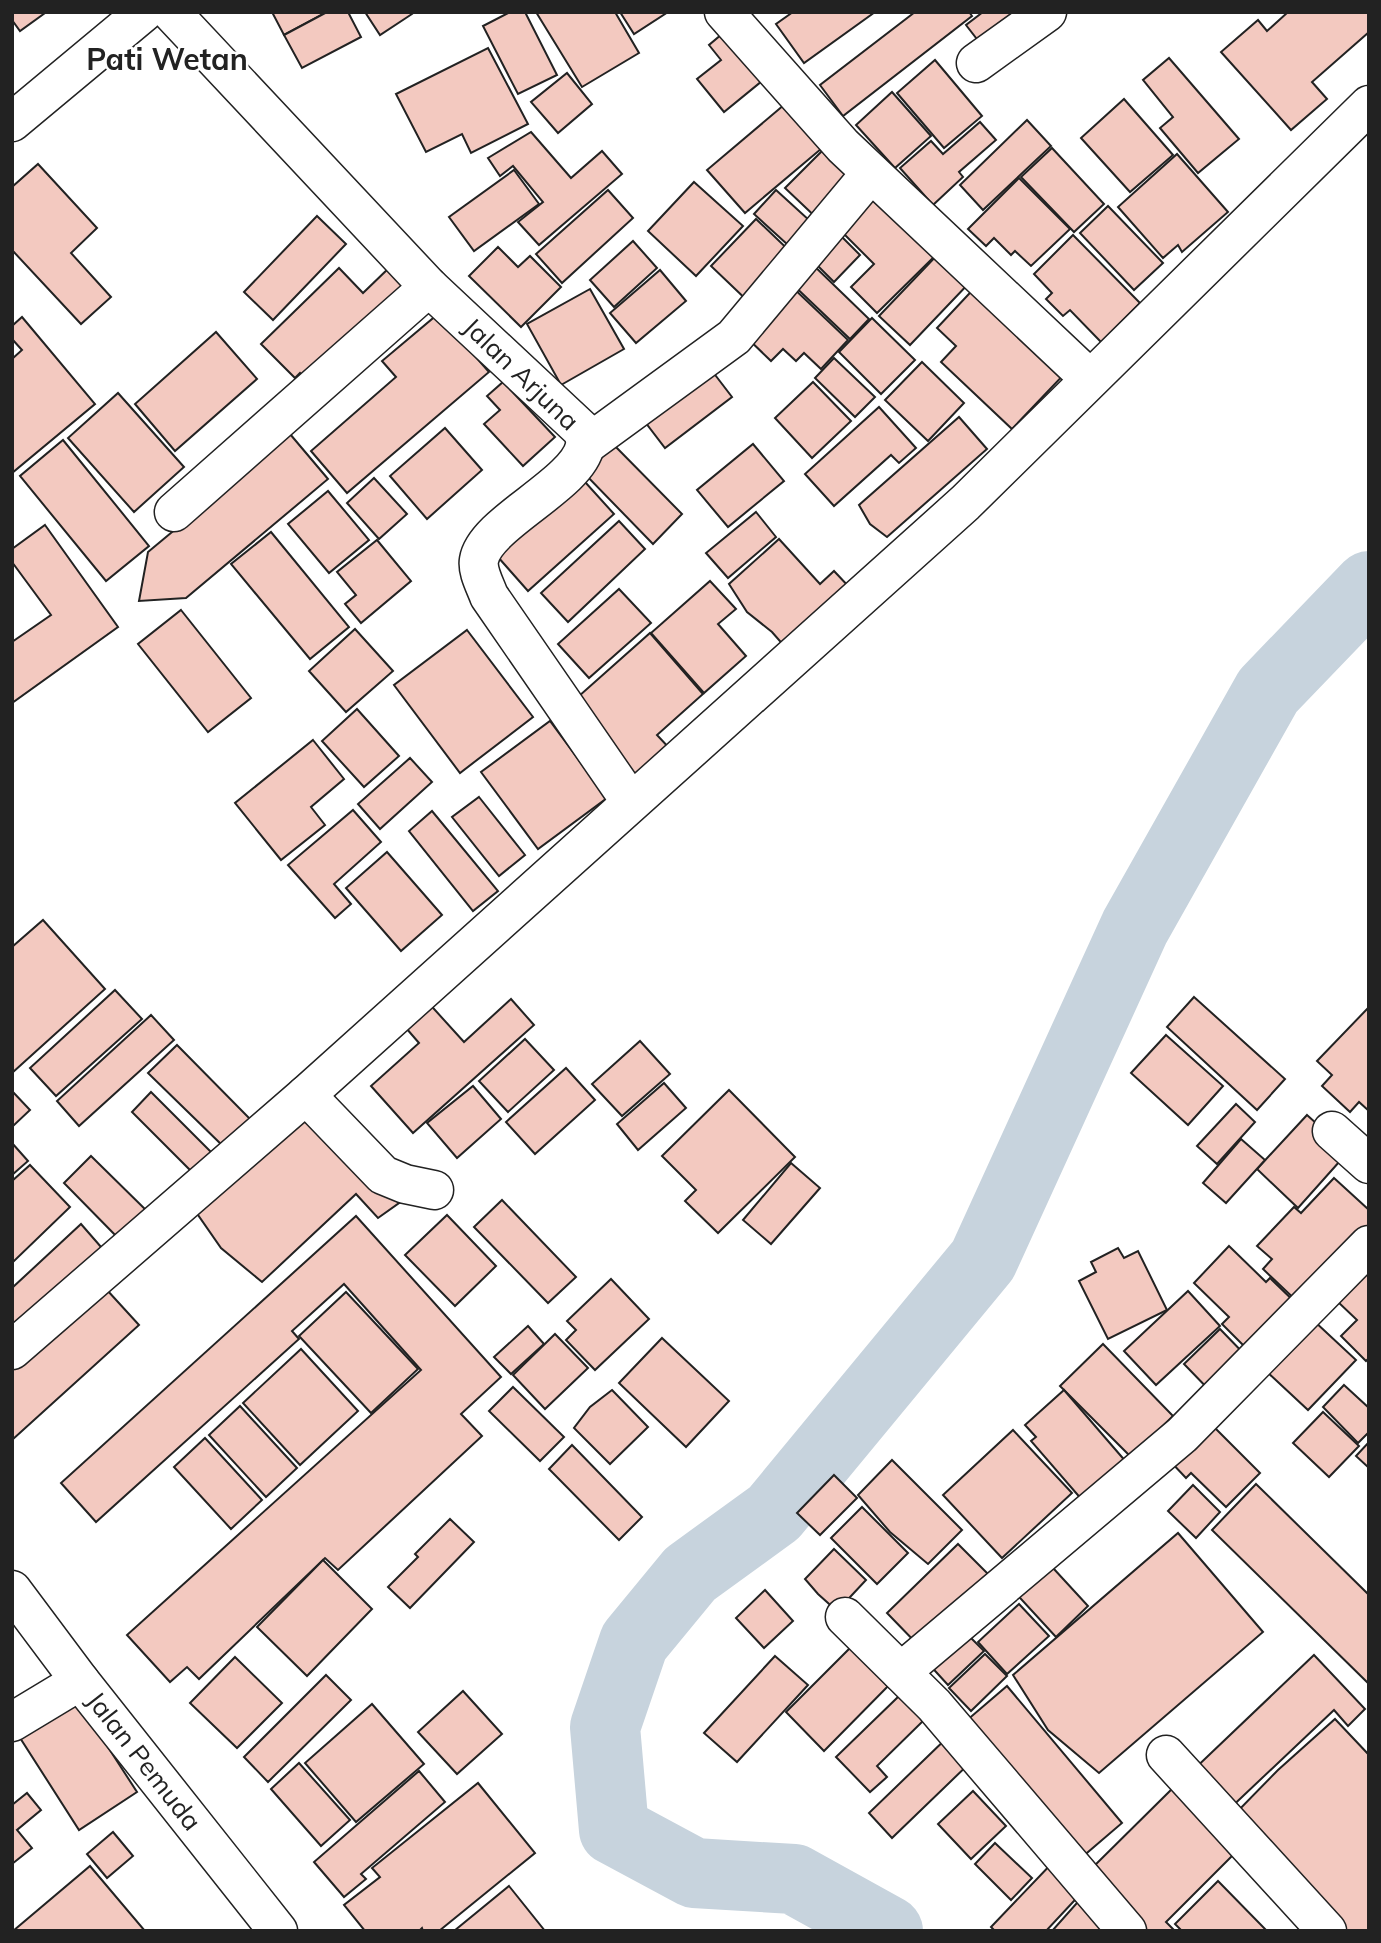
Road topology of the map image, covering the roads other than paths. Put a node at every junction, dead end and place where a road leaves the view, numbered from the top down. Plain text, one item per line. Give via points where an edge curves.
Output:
1 (144, 12) edge
2 (171, 12) edge
3 (724, 12) edge
4 (1047, 12) edge
5 (975, 63) dead end
6 (1369, 105) edge
7 (12, 122) edge
8 (871, 173) junction
9 (429, 287) junction
10 (1090, 379) junction
11 (586, 445) junction
12 (174, 512) dead end
13 (632, 802) junction
14 (306, 1095) junction
15 (1332, 1131) dead end
16 (1369, 1164) edge
17 (434, 1190) dead end
18 (1369, 1245) edge
19 (12, 1350) edge
20 (12, 1590) edge
21 (845, 1616) dead end
22 (901, 1672) junction
23 (80, 1681) junction
24 (12, 1722) edge
25 (1166, 1755) dead end
26 (278, 1931) edge
27 (1127, 1931) edge
28 (1327, 1931) edge

1 - 7 street
2 - 9 street, Jalan Arjuna
3 - 8 street
4 - 5 street
6 - 10 street
8 - 10 street
8 - 11 street via 734,337
9 - 11 street, Jalan Arjuna via 583,431
9 - 12 street
10 - 13 street via 965,502
11 - 13 street, Jalan Arjuna via 568,472 486,542 478,562 489,596
13 - 14 street
14 - 17 street via 383,1175
14 - 19 street
15 - 16 street
18 - 22 street via 1182,1435
20 - 23 street, Jalan Pemuda
21 - 22 street
22 - 27 street
23 - 24 street
23 - 26 street, Jalan Pemuda
25 - 28 street

